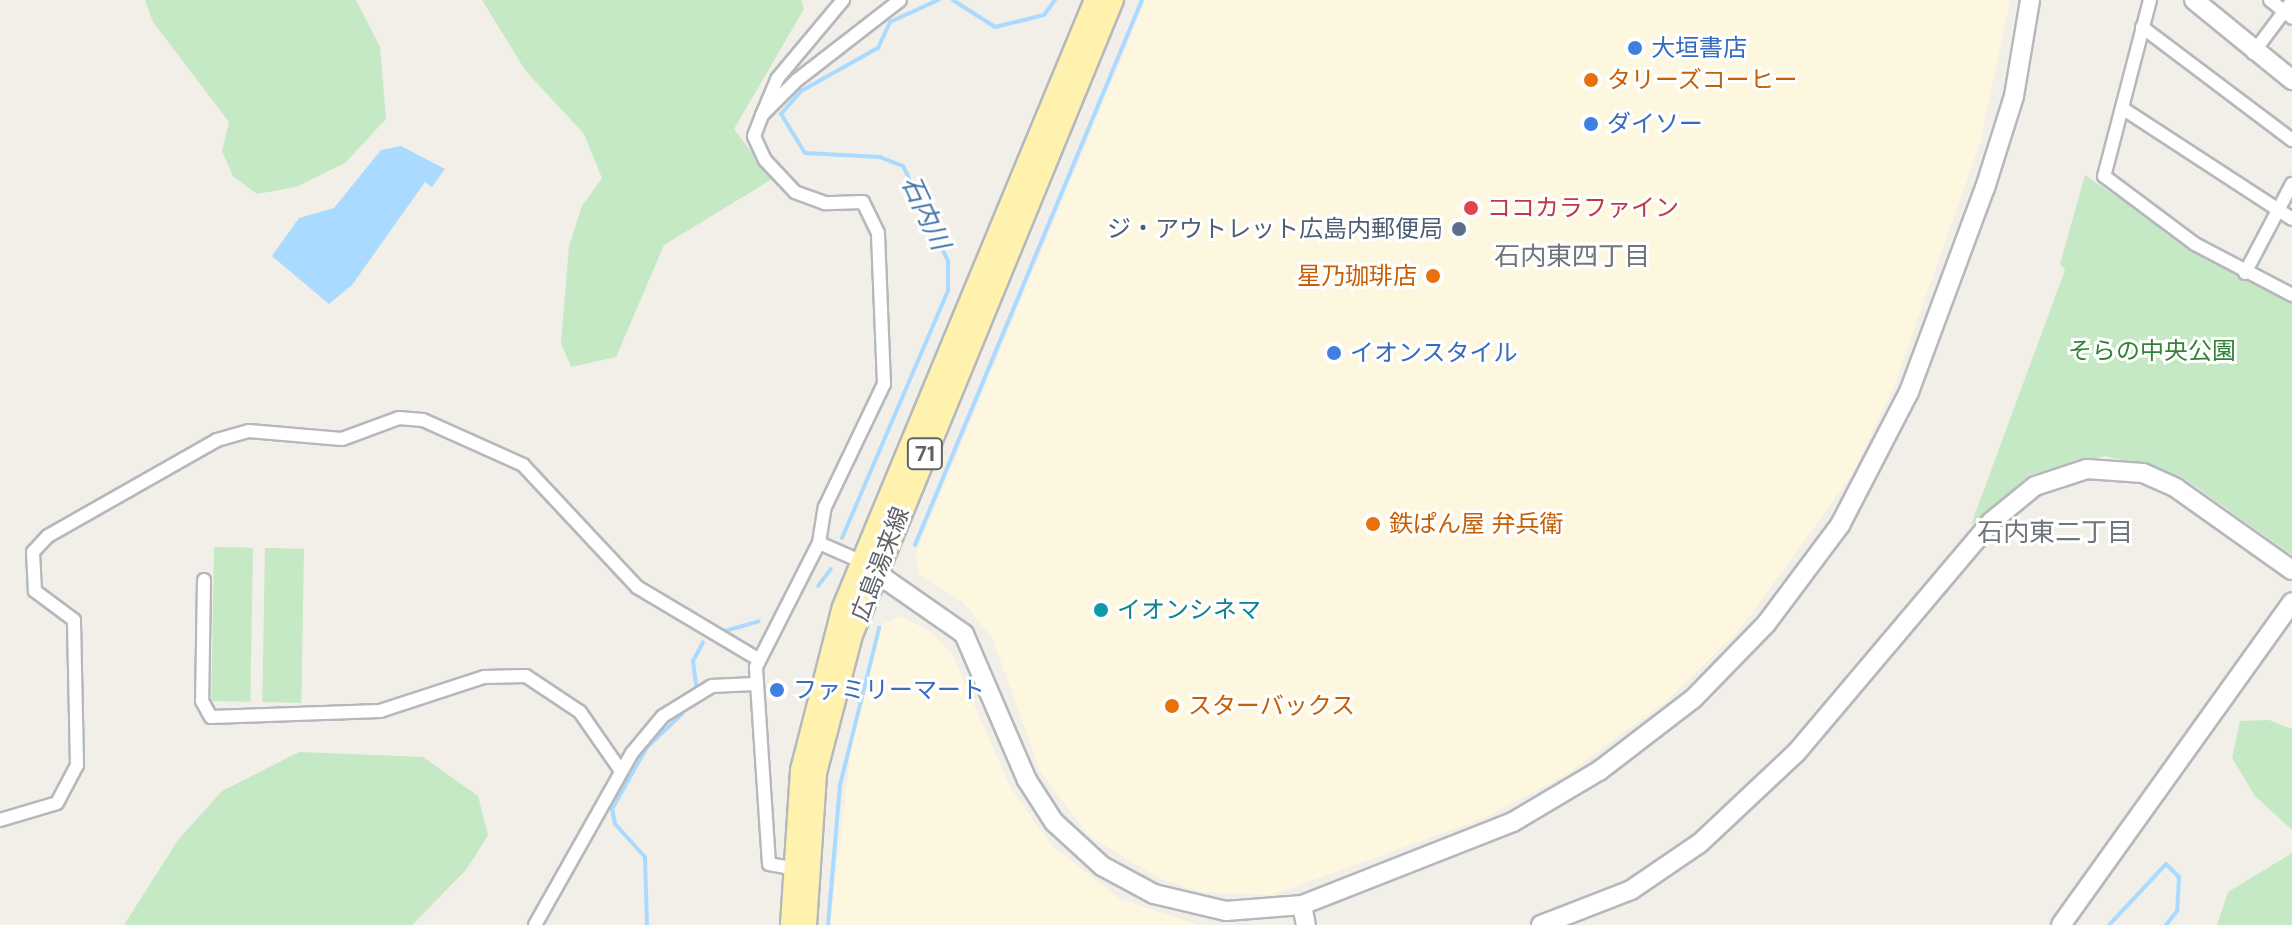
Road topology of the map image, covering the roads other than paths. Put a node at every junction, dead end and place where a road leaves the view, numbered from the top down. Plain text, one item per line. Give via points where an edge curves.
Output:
1 (843, 0) edge
2 (900, 0) edge
3 (1095, 0) edge
4 (1113, 0) edge
5 (2030, 0) edge
6 (2150, 0) edge
7 (2194, 0) edge
8 (2270, 0) edge
9 (2289, 10) edge
10 (2142, 27) junction
11 (2253, 53) junction
12 (2292, 80) edge
13 (2122, 108) junction
14 (762, 115) junction
15 (2292, 140) edge
16 (2292, 184) edge
17 (2278, 213) junction
18 (2292, 219) edge
19 (2245, 273) junction
20 (2292, 295) edge
21 (819, 543) junction
22 (866, 566) junction
23 (2292, 570) edge
24 (204, 580) dead end
25 (2292, 602) edge
26 (758, 659) junction
27 (754, 684) junction
28 (621, 771) junction
29 (0, 820) edge
30 (791, 868) junction
31 (1302, 905) junction
32 (535, 925) edge
33 (791, 925) edge
34 (806, 925) edge
35 (1306, 925) edge
36 (1541, 925) edge
37 (2061, 925) edge

1 - 14 street via 777,79
2 - 14 street
3 - 22 main road, 広島湯来線 / 71 via 972,291
4 - 22 main road, 広島湯来線 / 71
5 - 31 street via 2006,127 1909,392 1853,504 1782,605 1693,699 1574,788 1469,842
6 - 10 street
7 - 11 street
8 - 9 street
9 - 11 street
10 - 13 street
10 - 15 street
11 - 12 street
13 - 17 street
13 - 19 street via 2104,176
14 - 21 street via 757,149 779,177 808,199 863,202 876,220 884,384 825,507
16 - 17 street
17 - 18 street
17 - 19 street
19 - 20 street
21 - 22 street
21 - 26 street
22 - 30 main road, 広島湯来線 / 71 via 811,714
22 - 31 street via 948,618 971,644 1027,780 1090,858 1139,888 1201,907 1252,912
22 - 34 main road, 広島湯来線 / 71 via 816,773
23 - 36 street via 2160,479 2107,468 2043,482 2005,507 1822,725 1700,843 1631,890
24 - 28 street via 202,701 211,717 380,711 484,677 526,676 580,712
25 - 37 street
26 - 27 street
26 - 29 street via 637,587 523,465 437,426 399,418 342,439 249,431 217,440 48,536 33,552 35,591 74,620 77,765 57,803
27 - 28 street via 719,684 682,703
27 - 30 street via 769,864
28 - 32 street
30 - 33 main road, 広島湯来線 / 71
31 - 35 street

